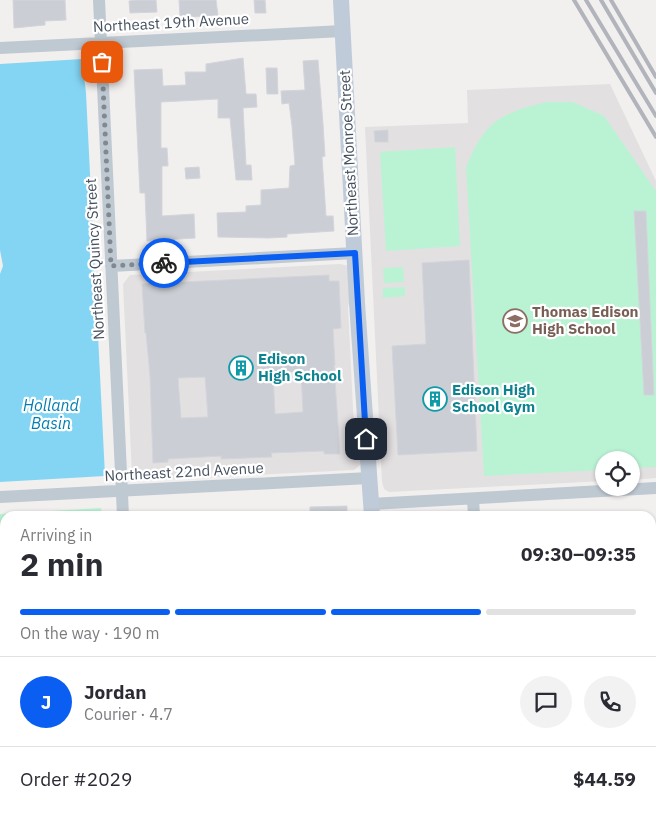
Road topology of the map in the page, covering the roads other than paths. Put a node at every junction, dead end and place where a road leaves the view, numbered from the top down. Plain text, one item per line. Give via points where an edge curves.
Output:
1 (99, 0) edge
2 (341, 0) edge
3 (343, 31) junction
4 (101, 43) junction
5 (0, 48) edge
6 (355, 253) junction
7 (111, 266) junction
8 (369, 478) junction
9 (656, 488) edge
10 (122, 491) junction
11 (0, 497) edge
12 (473, 499) junction
13 (371, 510) edge
14 (123, 511) edge
15 (474, 511) edge

1 - 4 street, Northeast Quincy Street
2 - 3 street, Northeast Monroe Street
3 - 4 street, Northeast 19th Avenue
3 - 6 street, Northeast Monroe Street
4 - 5 street, Northeast 19th Avenue
4 - 7 street, Northeast Quincy Street
6 - 7 street
6 - 8 street, Northeast Monroe Street
7 - 10 street, Northeast Quincy Street
8 - 10 street, Northeast 22nd Avenue
8 - 13 street, Northeast Monroe Street
9 - 12 street
10 - 11 street, Northeast 22nd Avenue
10 - 14 street, Northeast Quincy Street
12 - 13 street
12 - 15 street

